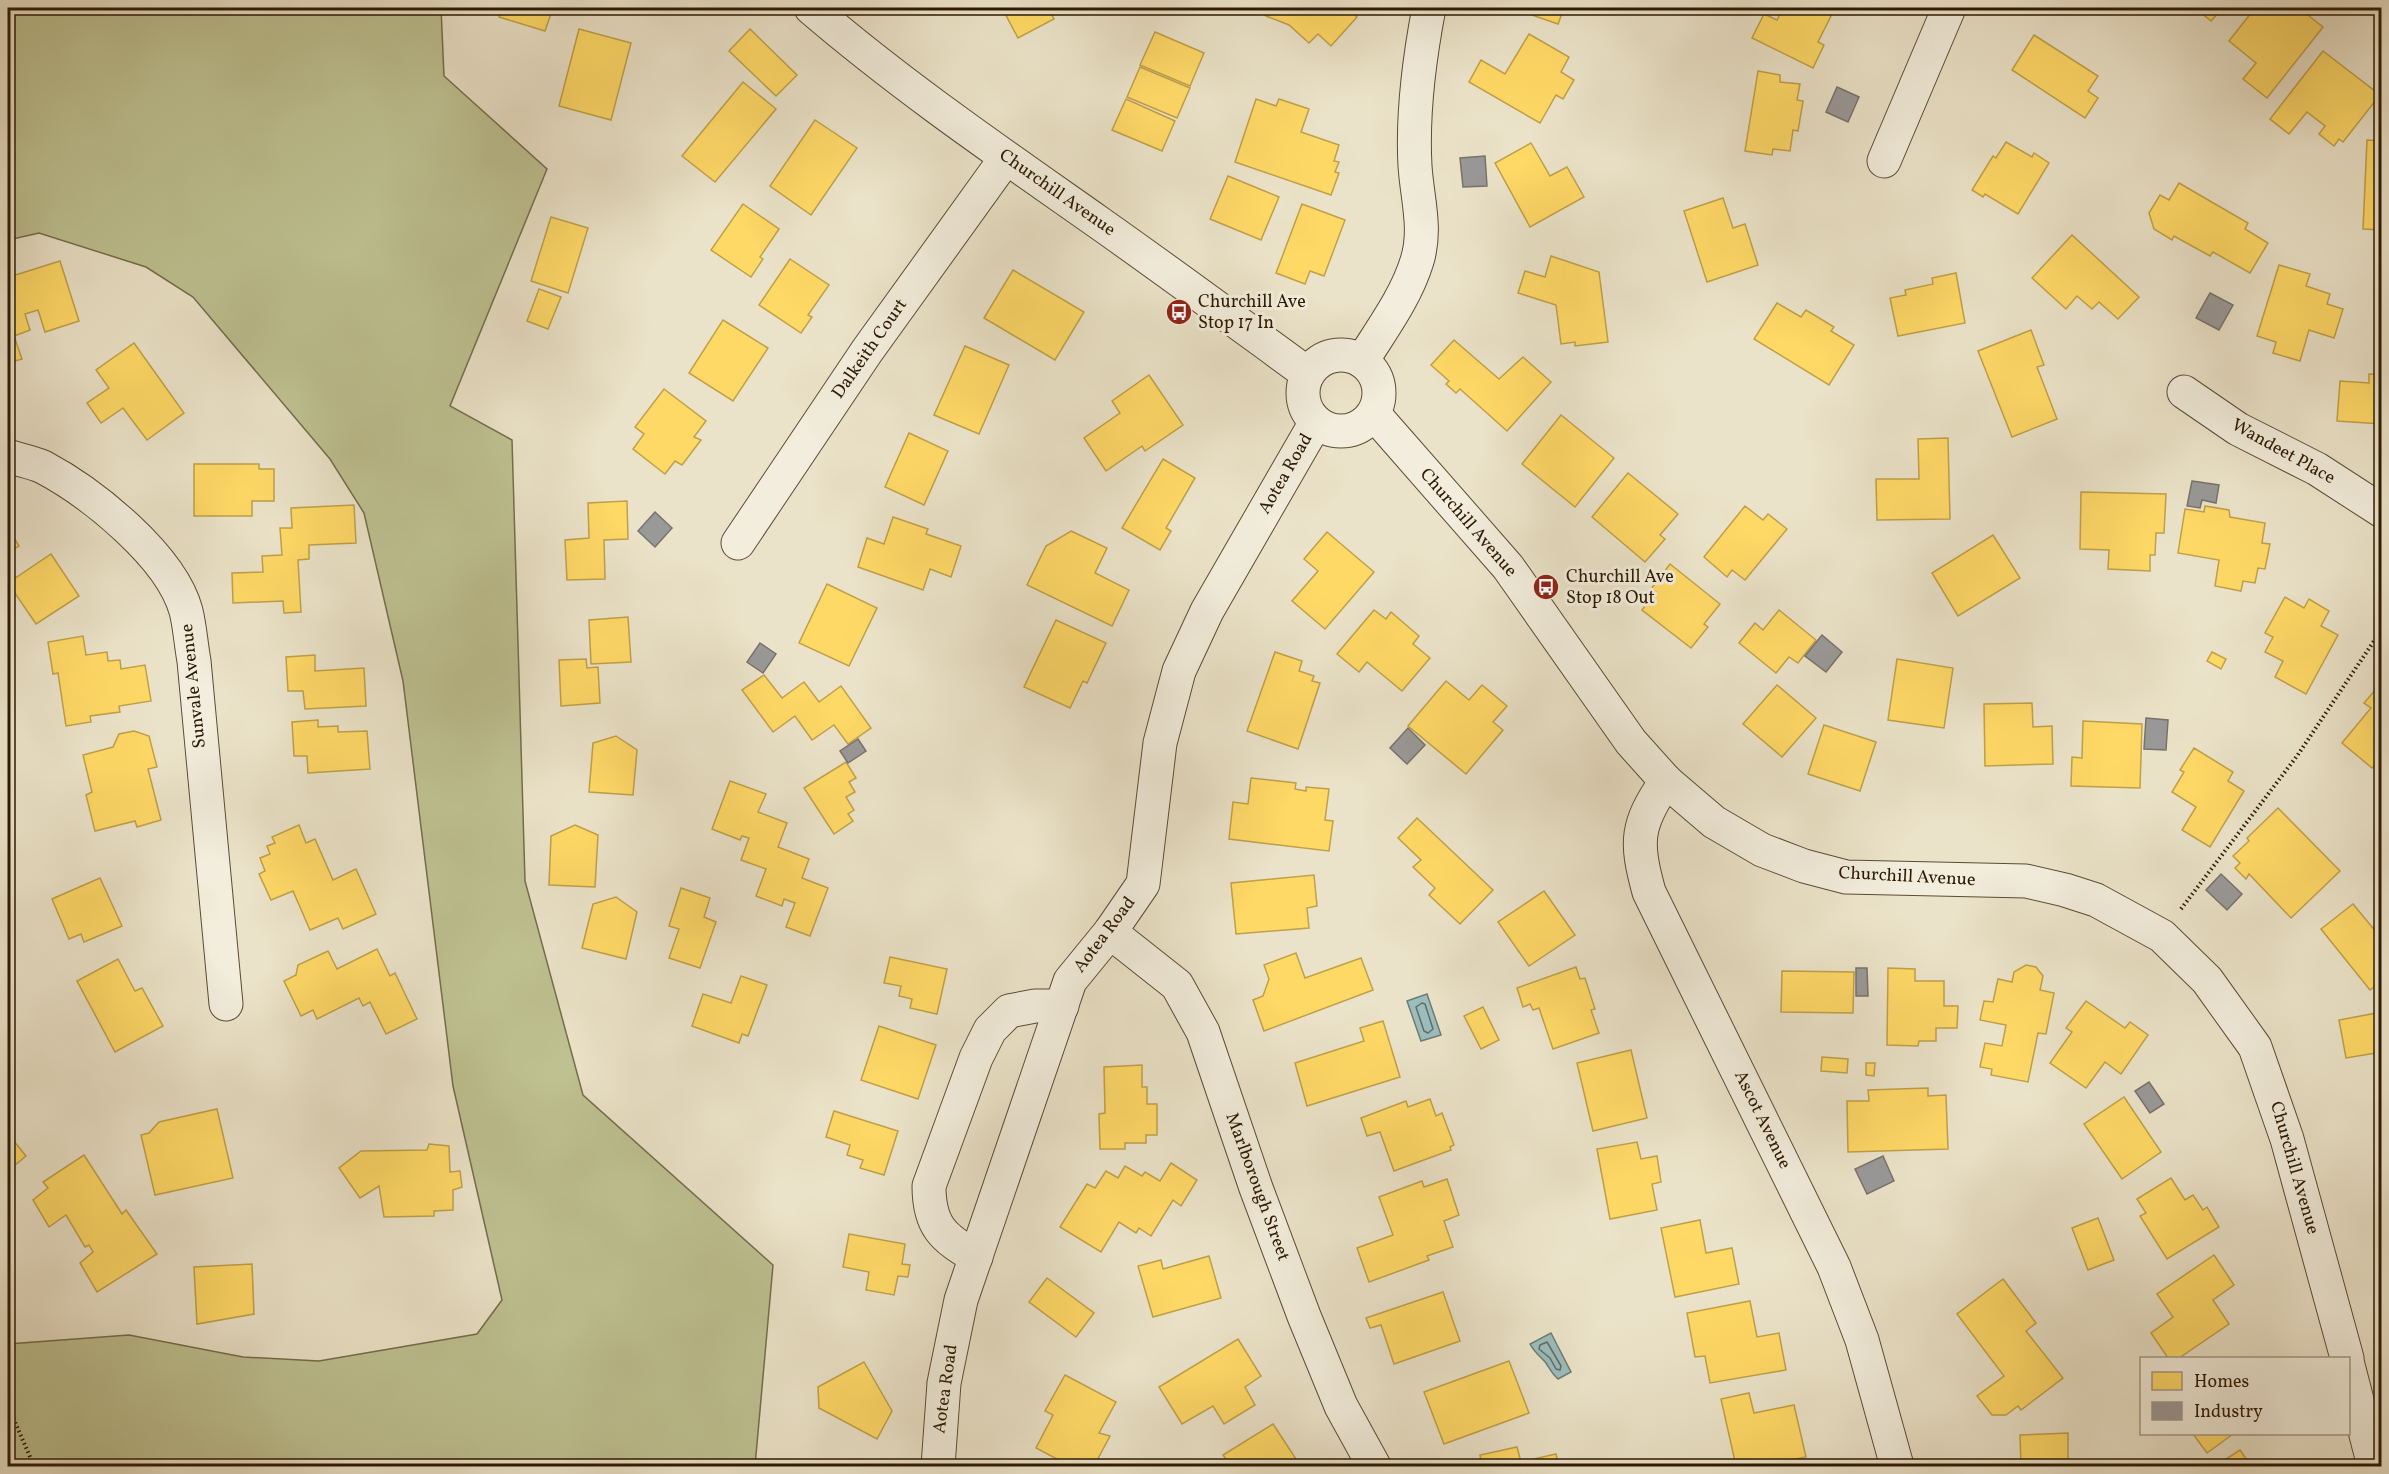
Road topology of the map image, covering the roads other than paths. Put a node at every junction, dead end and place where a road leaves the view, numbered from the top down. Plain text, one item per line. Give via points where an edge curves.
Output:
1 (811, 8) edge
2 (1429, 8) edge
3 (1948, 8) edge
4 (1006, 158) junction
5 (1884, 161) dead end
6 (1362, 361) junction
7 (1308, 374) junction
8 (2184, 392) dead end
9 (1374, 414) junction
10 (1316, 423) junction
11 (8, 456) edge
12 (2382, 511) edge
13 (738, 543) dead end
14 (1665, 781) junction
15 (1110, 932) junction
16 (226, 1004) dead end
17 (1062, 1006) junction
18 (976, 1257) junction
19 (2346, 1357) edge
20 (2350, 1369) edge
21 (938, 1467) edge
22 (1374, 1467) edge
23 (1897, 1467) edge
24 (2374, 1467) edge

1 - 4 street, Churchill Avenue via 928,102
2 - 6 street via 1418,64 1414,117 1415,168 1422,216 1417,260 1396,306
3 - 5 street
4 - 7 street, Churchill Avenue
4 - 13 street, Dalkeith Court via 867,351
6 - 7 street via 1339,355 1317,364
6 - 9 street via 1371,369 1380,391
7 - 10 street via 1303,400
8 - 12 street, Wandeet Place via 2238,429 2317,469
9 - 10 street via 1354,430 1341,432
9 - 14 street, Churchill Avenue via 1508,567 1631,742
10 - 15 street, Aotea Road via 1207,611 1179,671 1160,743 1143,884
11 - 16 street, Sunvale Avenue via 41,467 98,502 170,578 186,610
14 - 19 street, Churchill Avenue via 1713,822 1762,850 1804,866 1846,876 2026,881 2096,900 2162,936 2207,980 2255,1047 2287,1140
14 - 23 street, Ascot Avenue via 1649,806 1640,833 1640,861 1650,892 1834,1267 1862,1340
15 - 17 street, Aotea Road via 1070,981
15 - 22 street, Marlborough Street via 1177,985 1203,1032 1304,1316 1341,1406
17 - 18 street, Aotea Road
17 - 18 street via 1009,1011 990,1029 929,1186 929,1208 938,1227 953,1244
18 - 21 street, Aotea Road via 961,1300 944,1383
20 - 24 street

